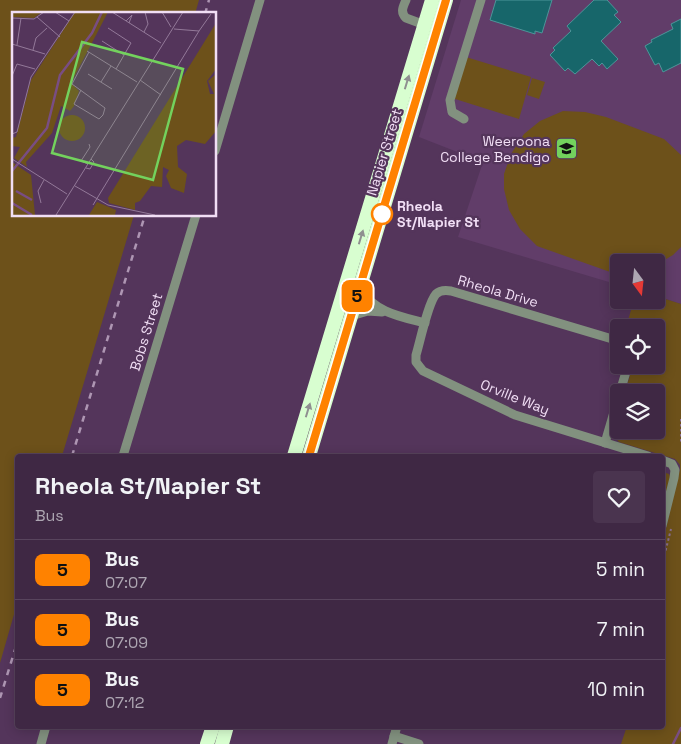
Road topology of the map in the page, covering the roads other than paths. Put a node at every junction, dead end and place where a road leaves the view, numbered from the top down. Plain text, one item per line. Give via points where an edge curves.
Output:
1 (260, 0) edge
2 (406, 0) edge
3 (432, 0) edge
4 (438, 0) edge
5 (446, 0) edge
6 (481, 0) edge
7 (424, 25) junction
8 (418, 45) junction
9 (464, 120) dead end
10 (216, 148) edge
11 (196, 216) edge
12 (375, 234) junction
13 (359, 289) junction
14 (343, 296) junction
15 (389, 313) junction
16 (351, 316) junction
17 (425, 324) junction
18 (610, 338) edge
19 (610, 423) edge
20 (604, 443) junction
21 (124, 454) edge
22 (295, 454) edge
23 (310, 454) edge
24 (641, 454) edge
25 (665, 461) edge
26 (665, 514) edge
27 (45, 729) edge
28 (212, 729) edge
29 (226, 729) edge
30 (393, 740) edge
31 (41, 744) edge
32 (207, 744) edge
33 (222, 744) edge
34 (419, 744) edge

1 - 10 street
2 - 7 street via 404,16
3 - 7 highway, Napier Street
4 - 8 street via 430,28
5 - 12 highway, Napier Street
6 - 9 street via 450,100 452,112
7 - 8 highway, Napier Street
14 -> 8 highway, Napier Street
11 - 21 street, Bobs Street
12 - 13 highway, Napier Street
12 - 14 highway via 351,294
13 - 15 street via 374,306
13 - 16 highway, Napier Street
22 -> 14 highway, Napier Street
15 - 16 street via 368,311
15 - 17 street
16 - 23 highway, Napier Street
17 - 18 street, Rheola Drive via 435,294 446,290
17 - 20 street, Orville Way via 416,355 419,368 515,415
19 - 20 street
20 - 24 street, Orville Way
25 - 26 street via 672,464 675,473
27 - 31 street
28 - 32 highway
29 - 33 highway
30 - 34 street

